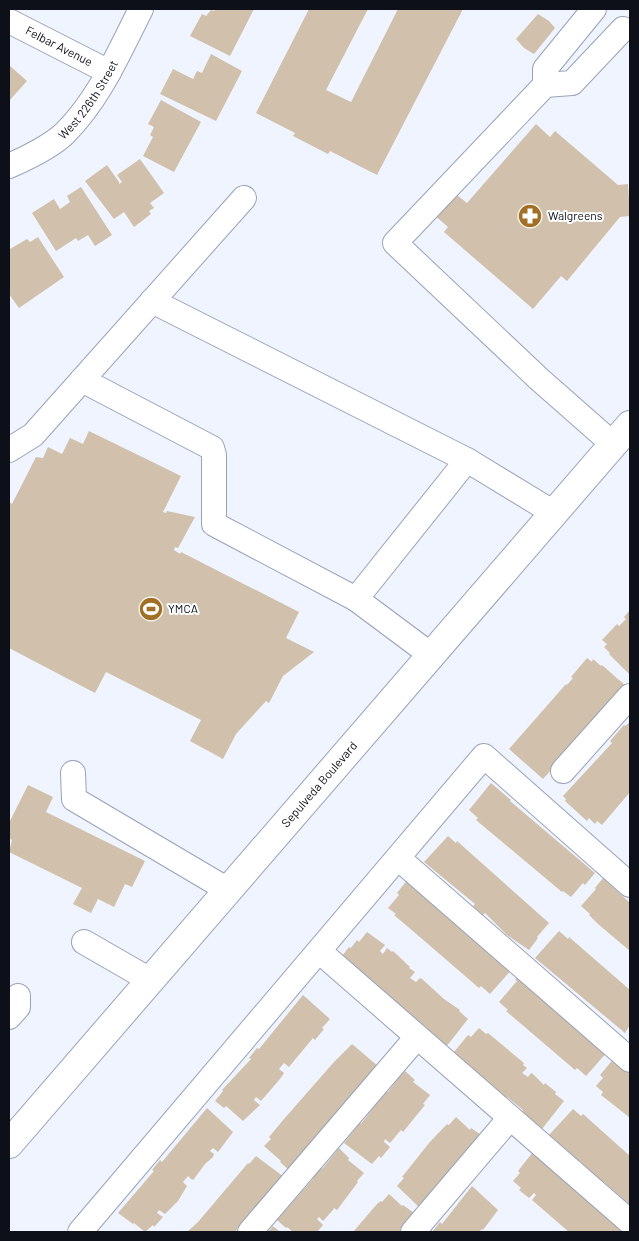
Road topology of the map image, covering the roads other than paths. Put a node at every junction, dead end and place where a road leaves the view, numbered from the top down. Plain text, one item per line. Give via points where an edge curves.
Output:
1 (141, 9) edge
2 (594, 9) edge
3 (598, 9) edge
4 (9, 21) edge
5 (626, 32) edge
6 (109, 72) junction
7 (545, 85) junction
8 (9, 166) edge
9 (244, 198) dead end
10 (152, 301) junction
11 (82, 380) junction
12 (622, 435) edge
13 (9, 450) edge
14 (467, 460) junction
15 (554, 513) junction
16 (356, 599) junction
17 (431, 655) junction
18 (630, 696) edge
19 (563, 771) dead end
20 (73, 773) dead end
21 (398, 858) junction
22 (630, 885) edge
23 (228, 890) junction
24 (84, 942) dead end
25 (319, 951) junction
26 (150, 980) junction
27 (417, 1037) junction
28 (630, 1060) edge
29 (510, 1118) junction
30 (9, 1144) edge
31 (630, 1222) edge
32 (80, 1232) edge
33 (250, 1232) edge
34 (413, 1232) edge

1 - 6 street, West 226th Street
2 - 7 street via 545,69
3 - 5 street
4 - 6 street, Felbar Avenue
5 - 7 street via 572,83
6 - 8 street, West 226th Street via 89,105 64,134
7 - 12 street via 395,243 539,379
9 - 10 street
10 - 11 street
10 - 14 street
11 - 13 street via 33,435
11 - 16 street via 212,448 214,524
12 - 15 main road, Sepulveda Boulevard
14 - 15 street
14 - 16 street
15 - 17 main road, Sepulveda Boulevard
16 - 17 street
17 - 23 main road, Sepulveda Boulevard
18 - 19 street
20 - 23 street via 74,799
21 - 22 street via 484,756
21 - 25 street
21 - 28 street
23 - 26 main road, Sepulveda Boulevard
24 - 26 street
25 - 27 street
25 - 32 street
26 - 30 main road, Sepulveda Boulevard
27 - 29 street
27 - 33 street
29 - 31 street
29 - 34 street

